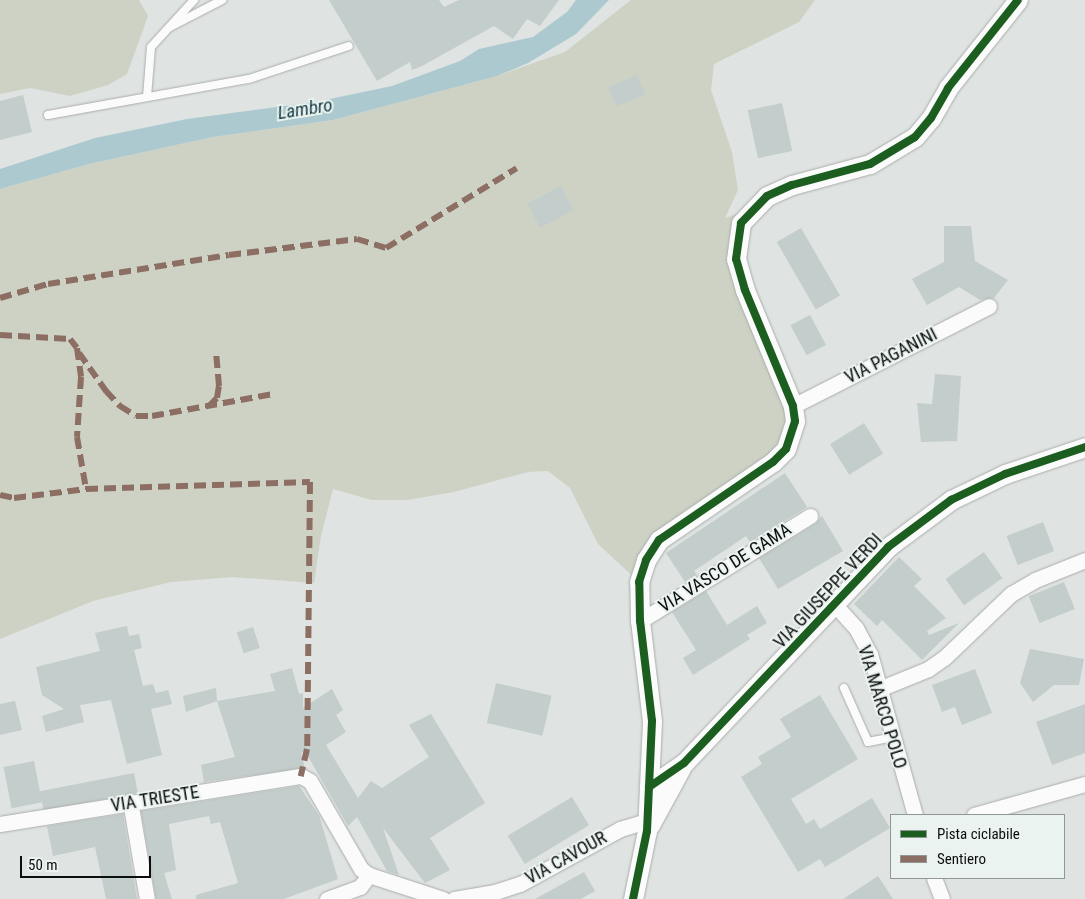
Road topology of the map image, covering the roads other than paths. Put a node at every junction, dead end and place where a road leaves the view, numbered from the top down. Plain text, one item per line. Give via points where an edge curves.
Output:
1 (194, 0) edge
2 (222, 0) edge
3 (1018, 0) edge
4 (168, 28) junction
5 (349, 46) dead end
6 (147, 97) junction
7 (48, 114) dead end
8 (989, 306) dead end
9 (793, 406) junction
10 (1085, 447) edge
11 (810, 516) dead end
12 (1085, 560) edge
13 (836, 606) junction
14 (640, 621) junction
15 (844, 688) dead end
16 (879, 689) junction
17 (893, 737) junction
18 (684, 763) junction
19 (1085, 784) edge
20 (649, 787) junction
21 (130, 801) junction
22 (915, 814) edge
23 (978, 814) edge
24 (0, 824) edge
25 (647, 826) junction
26 (376, 878) junction
27 (934, 879) edge
28 (420, 896) edge
29 (147, 899) edge
30 (327, 899) edge
31 (442, 899) edge
32 (454, 899) edge
33 (633, 899) edge
34 (942, 899) edge

1 - 4 lane
2 - 4 lane
3 - 9 street via 948,88 931,118 915,137 870,164 792,185 766,196 742,223 736,259
4 - 6 lane via 151,47
5 - 6 lane via 249,80
6 - 7 lane
8 - 9 street, VIA PAGANINI
9 - 14 street via 795,421 786,449 772,462 677,525 652,548 639,582
10 - 13 street, VIA GIUSEPPE VERDI via 1005,474 951,500 888,548
11 - 14 street, VIA VASCO DE GAMA
12 - 16 street via 1035,580 1011,594 944,658 928,669
13 - 16 street, VIA MARCO POLO via 870,654
13 - 18 street, VIA GIUSEPPE VERDI
14 - 20 street via 652,722
15 - 17 lane via 868,742
16 - 17 street, VIA MARCO POLO
17 - 22 street, VIA MARCO POLO
18 - 20 street, VIA GIUSEPPE VERDI
18 - 25 street
19 - 23 street
20 - 25 street
21 - 24 street, VIA TRIESTE
21 - 26 street, VIA TRIESTE via 301,776 310,781 354,860
21 - 29 street
25 - 32 street, VIA CAVOUR via 620,828 520,884
25 - 33 street
26 - 28 street
26 - 30 street
27 - 34 street
28 - 31 street

